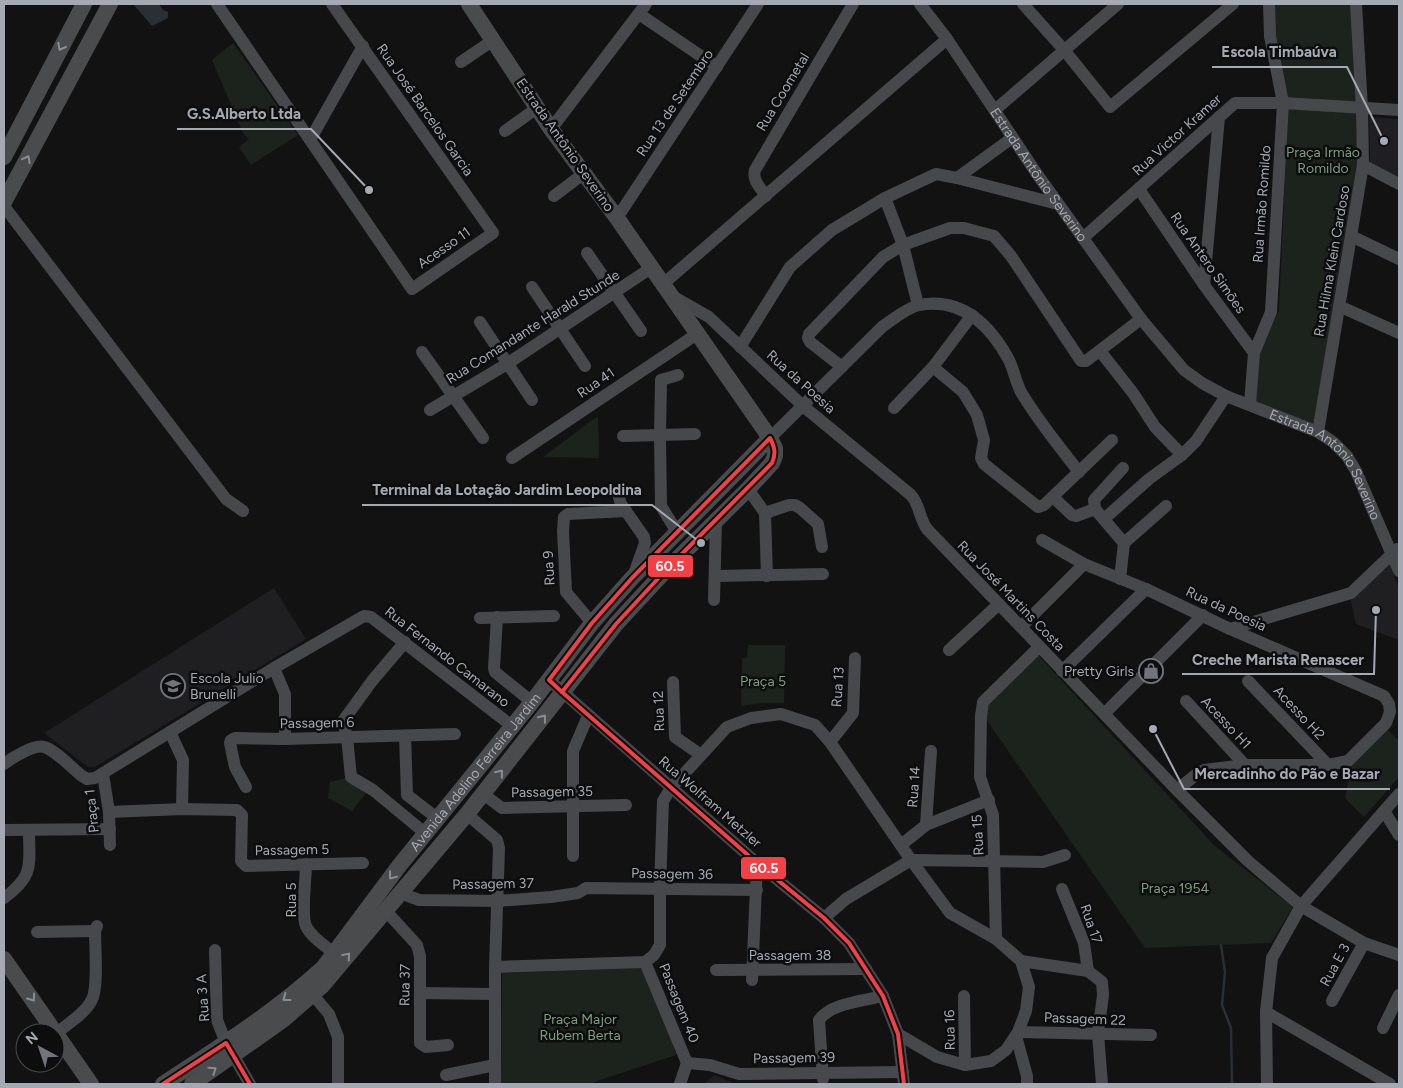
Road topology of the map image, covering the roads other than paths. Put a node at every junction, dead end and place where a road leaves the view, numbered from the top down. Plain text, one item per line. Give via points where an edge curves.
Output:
1 (84, 4) edge
2 (110, 4) edge
3 (217, 4) edge
4 (332, 4) edge
5 (469, 4) edge
6 (758, 4) edge
7 (853, 4) edge
8 (920, 4) edge
9 (1023, 4) edge
10 (1118, 4) edge
11 (1233, 4) edge
12 (1270, 4) edge
13 (1356, 4) edge
14 (642, 9) edge
15 (947, 39) junction
16 (492, 41) junction
17 (363, 46) junction
18 (1065, 51) junction
19 (461, 62) dead end
20 (717, 67) junction
21 (1284, 103) junction
22 (537, 108) junction
23 (1362, 108) junction
24 (995, 110) junction
25 (1399, 110) edge
26 (1219, 117) junction
27 (551, 129) junction
28 (505, 131) dead end
29 (1012, 138) junction
30 (310, 140) junction
31 (4, 157) edge
32 (1363, 165) junction
33 (583, 174) junction
34 (957, 178) junction
35 (1399, 184) edge
36 (1139, 189) junction
37 (554, 196) dead end
38 (766, 196) junction
39 (885, 198) junction
40 (4, 202) edge
41 (1058, 204) junction
42 (4, 206) edge
43 (617, 218) junction
44 (493, 233) joint
45 (1351, 236) junction
46 (1083, 238) junction
47 (903, 245) junction
48 (587, 253) dead end
49 (1399, 259) edge
50 (651, 268) junction
51 (1204, 284) junction
52 (532, 286) dead end
53 (667, 289) junction
54 (615, 294) junction
55 (918, 306) junction
56 (1339, 306) junction
57 (972, 315) junction
58 (1142, 319) junction
59 (480, 322) dead end
60 (560, 329) junction
61 (641, 331) dead end
62 (697, 334) junction
63 (1399, 334) edge
64 (740, 347) junction
65 (1100, 351) junction
66 (422, 352) dead end
67 (1254, 353) junction
68 (507, 364) junction
69 (585, 366) dead end
70 (842, 366) junction
71 (933, 368) junction
72 (678, 375) dead end
73 (454, 395) junction
74 (1226, 396) junction
75 (532, 400) dead end
76 (1250, 404) junction
77 (803, 406) junction
78 (894, 408) dead end
79 (430, 410) dead end
80 (1318, 432) junction
81 (695, 434) dead end
82 (660, 435) junction
83 (623, 436) dead end
84 (482, 438) dead end
85 (770, 438) junction
86 (1112, 440) dead end
87 (1182, 455) junction
88 (512, 458) dead end
89 (1123, 468) dead end
90 (1079, 472) junction
91 (748, 489) junction
92 (618, 494) dead end
93 (911, 495) joint
94 (1053, 497) junction
95 (1166, 506) dead end
96 (1095, 509) junction
97 (243, 511) dead end
98 (626, 511) junction
99 (764, 513) junction
100 (1104, 519) junction
101 (716, 521) junction
102 (677, 532) junction
103 (1042, 540) dead end
104 (1124, 543) junction
105 (822, 547) dead end
106 (1396, 550) edge
107 (1084, 564) junction
108 (1399, 571) edge
109 (823, 574) dead end
110 (714, 576) junction
111 (766, 576) junction
112 (632, 578) junction
113 (1120, 579) junction
114 (1146, 589) junction
115 (714, 600) dead end
116 (999, 604) junction
117 (1203, 615) junction
118 (554, 616) dead end
119 (497, 617) junction
120 (480, 618) dead end
121 (592, 623) junction
122 (1021, 627) junction
123 (1230, 629) junction
124 (405, 642) junction
125 (1039, 647) junction
126 (949, 650) dead end
127 (855, 658) dead end
128 (274, 668) junction
129 (1062, 671) junction
130 (549, 680) junction
131 (1248, 681) dead end
132 (673, 682) dead end
133 (562, 693) junction
134 (1186, 701) dead end
135 (532, 702) junction
136 (1105, 713) junction
137 (588, 716) junction
138 (512, 726) junction
139 (170, 732) junction
140 (455, 734) dead end
141 (405, 736) junction
142 (347, 737) junction
143 (286, 739) junction
144 (830, 742) junction
145 (931, 751) dead end
146 (701, 754) junction
147 (4, 764) edge
148 (1245, 765) junction
149 (1328, 765) junction
150 (103, 774) junction
151 (246, 787) dead end
152 (671, 788) junction
153 (1177, 790) junction
154 (483, 794) junction
155 (1399, 794) edge
156 (989, 800) junction
157 (626, 805) dead end
158 (574, 807) junction
159 (182, 809) junction
160 (1384, 810) junction
161 (109, 812) junction
162 (467, 814) junction
163 (437, 818) junction
164 (926, 825) junction
165 (110, 829) junction
166 (6, 830) dead end
167 (29, 830) junction
168 (425, 833) junction
169 (1399, 835) edge
170 (444, 842) junction
171 (110, 845) dead end
172 (901, 845) junction
173 (410, 853) junction
174 (1065, 855) dead end
175 (573, 856) dead end
176 (911, 860) junction
177 (994, 860) junction
178 (363, 863) dead end
179 (757, 863) junction
180 (306, 864) junction
181 (425, 865) junction
182 (586, 888) joint
183 (660, 888) junction
184 (1062, 889) dead end
185 (757, 890) junction
186 (400, 893) junction
187 (4, 898) edge
188 (497, 901) junction
189 (1302, 906) junction
190 (386, 911) junction
191 (824, 918) junction
192 (37, 932) dead end
193 (996, 939) junction
194 (1364, 943) junction
195 (215, 950) dead end
196 (334, 953) junction
197 (1399, 955) edge
198 (4, 959) edge
199 (1021, 961) junction
200 (645, 962) junction
201 (495, 967) junction
202 (716, 970) dead end
203 (866, 970) junction
204 (1088, 971) junction
205 (752, 975) junction
206 (420, 993) junction
207 (495, 994) junction
208 (312, 995) junction
209 (1399, 995) edge
210 (883, 996) junction
211 (964, 996) dead end
212 (1332, 1000) dead end
213 (1266, 1012) junction
214 (50, 1023) edge
215 (65, 1026) edge
216 (1383, 1028) dead end
217 (898, 1034) junction
218 (1017, 1034) junction
219 (1098, 1034) junction
220 (1151, 1035) dead end
221 (65, 1045) edge
222 (448, 1045) dead end
223 (229, 1050) junction
224 (687, 1063) junction
225 (965, 1064) junction
226 (495, 1066) junction
227 (446, 1075) dead end
228 (823, 1076) junction
229 (904, 1078) edge
230 (91, 1084) edge
231 (163, 1084) edge
232 (192, 1084) edge
233 (250, 1084) edge
234 (338, 1084) edge
235 (495, 1084) edge
236 (680, 1084) edge
237 (1027, 1084) edge
238 (1102, 1084) edge
239 (1267, 1084) edge
240 (1390, 1084) edge

1 -> 31 main road
40 -> 2 main road
3 - 30 street
4 - 17 street, Rua José Barcelos Garcia
5 - 16 main road, Estrada Antônio Severino
6 - 20 street, Rua 13 de Setembro
7 - 38 street, Rua Coometal via 755,170 755,180
8 - 15 street, Estrada Antônio Severino
9 - 18 street
10 - 18 street
11 - 18 street via 1110,107
12 - 21 street, Rua Irmão Romildo via 1270,36
13 - 23 street, Rua Hilma Klein Cardoso
14 - 20 street
14 - 27 street
15 - 24 street, Estrada Antônio Severino
15 - 38 street
16 - 19 street
16 - 22 main road, Estrada Antônio Severino
17 - 30 street
17 - 44 street, Rua José Barcelos Garcia
18 - 24 street
20 - 43 street, Rua 13 de Setembro
21 - 23 street, Rua Victor Kramer
21 - 26 street, Rua Victor Kramer via 1235,103
21 - 67 street, Rua Irmão Romildo via 1270,312
22 - 27 main road, Estrada Antônio Severino
22 - 28 street
23 - 25 street, Rua Victor Kramer
23 - 32 street, Rua Hilma Klein Cardoso
24 - 29 street, Estrada Antônio Severino
26 - 36 street, Rua Victor Kramer
26 - 51 street
27 - 33 main road, Estrada Antônio Severino
29 - 34 street
29 - 41 street, Estrada Antônio Severino
30 - 44 street, Acesso 11 via 412,289
32 - 35 street
32 - 45 street, Rua Hilma Klein Cardoso
33 - 37 street
33 - 43 main road, Estrada Antônio Severino
34 - 39 street via 936,174
34 - 41 street
36 - 46 street, Rua Victor Kramer
36 - 51 street, Rua Antero Simões
38 - 53 street
39 - 47 street
39 - 64 street via 832,230 790,267
41 - 46 street, Estrada Antônio Severino
42 - 97 street via 226,499
43 - 50 main road, Estrada Antônio Severino
45 - 49 street
45 - 56 street, Rua Hilma Klein Cardoso
46 - 58 street, Estrada Antônio Severino
47 - 55 street
47 - 65 street via 950,228 964,228 994,236 1081,361
47 - 70 street via 883,257 809,334 810,342
48 - 54 street
50 - 53 main road, Estrada Antônio Severino
50 - 54 street, Rua Comandante Harald Stunde
51 - 67 street, Rua Antero Simões
52 - 60 street
53 - 62 main road, Estrada Antônio Severino
53 - 64 street, Rua da Poesia via 709,317
54 - 60 street, Rua Comandante Harald Stunde
54 - 61 street
55 - 57 street via 947,304
55 - 70 street, Avenida Adelino Ferreira Jardim via 883,326
56 - 63 street
56 - 80 street, Rua Hilma Klein Cardoso
57 - 71 street
57 - 90 street via 992,333 1037,418
58 - 65 street
58 - 74 street, Estrada Antônio Severino via 1184,370
59 - 68 street
60 - 68 street, Rua Comandante Harald Stunde
60 - 69 street
62 - 85 main road, Estrada Antônio Severino
62 - 88 street, Rua 41
64 - 77 street, Rua da Poesia
65 - 87 street via 1133,392 1155,427
66 - 73 street
67 - 76 street, Rua Irmão Romildo
68 - 73 street, Rua Comandante Harald Stunde
68 - 75 street
70 - 77 street, Avenida Adelino Ferreira Jardim
71 - 78 street
71 - 94 street via 963,392 977,415 984,440 984,464 1038,507
72 - 82 street via 661,380
73 - 79 street, Rua Comandante Harald Stunde
73 - 84 street
74 - 76 street, Estrada Antônio Severino
74 - 87 street via 1196,441
76 - 80 street, Estrada Antônio Severino
77 - 85 street, Avenida Adelino Ferreira Jardim
77 - 93 street, Rua da Poesia
80 - 106 street, Estrada Antônio Severino via 1347,456
81 - 82 street
82 - 83 street
82 - 102 street via 661,506
85 - 91 main road, Avenida Adelino Ferreira Jardim via 775,456
85 - 102 main road, Avenida Adelino Ferreira Jardim
86 - 90 street
87 - 100 street
89 - 96 street via 1096,497
90 - 94 street
91 - 99 street
91 - 101 main road, Avenida Adelino Ferreira Jardim
92 - 98 street
93 - 116 street, Rua José Martins Costa via 922,522
94 - 96 street via 1072,515
95 - 104 street
96 - 100 street
98 - 112 street via 645,543
98 - 121 street, Rua 9 via 568,514 564,517 566,592
99 - 105 street via 795,505 818,524
99 - 111 street
100 - 104 street
101 - 110 street
101 - 133 main road, Avenida Adelino Ferreira Jardim via 616,624
102 - 112 main road, Avenida Adelino Ferreira Jardim
103 - 107 street, Rua da Poesia
104 - 113 street
106 - 108 street, Estrada Antônio Severino
106 - 123 street via 1351,593
107 - 113 street, Rua da Poesia
107 - 122 street
109 - 111 street
110 - 111 street
110 - 115 street
112 - 121 main road, Avenida Adelino Ferreira Jardim
113 - 114 street, Rua da Poesia
114 - 117 street, Rua da Poesia
114 - 129 street
116 - 122 street, Rua José Martins Costa
116 - 126 street
117 - 123 street, Rua da Poesia
117 - 136 street
118 - 119 street
119 - 120 street
119 - 135 street via 494,668 498,675
121 - 130 main road, Avenida Adelino Ferreira Jardim
122 - 125 street, Rua José Martins Costa
123 - 149 street, Rua da Poesia via 1384,696 1390,712 1386,723 1348,761
124 - 128 street, Rua Fernando Camarano via 371,617 364,616
124 - 138 street, Rua Fernando Camarano
124 - 142 street via 344,718
125 - 129 street, Rua José Martins Costa
125 - 156 street, Rua 15 via 983,702 980,777
127 - 144 street, Rua 13 via 853,713
128 - 139 street, Rua Fernando Camarano
128 - 143 street via 285,694
129 - 136 street, Rua José Martins Costa
130 - 133 street, Rua Wolfram Metzler
130 - 135 main road, Avenida Adelino Ferreira Jardim
131 - 149 street, Acesso H2
132 - 146 street, Rua 12 via 675,737
133 - 137 street, Rua Wolfram Metzler
154 -> 133 main road, Avenida Adelino Ferreira Jardim
134 - 148 street, Acesso H1
135 - 138 main road, Avenida Adelino Ferreira Jardim
136 - 153 street, Rua José Martins Costa
137 - 152 street, Rua Wolfram Metzler
137 - 158 street via 573,751
138 - 163 main road, Avenida Adelino Ferreira Jardim
139 - 150 street, Rua Fernando Camarano
139 - 159 street via 183,760
140 - 141 street, Passagem 6
141 - 142 street, Passagem 6
141 - 163 street via 407,795
142 - 143 street, Passagem 6
142 - 168 street via 351,777 373,790
143 - 151 street, Passagem 6 via 231,740 235,767
144 - 146 street via 815,725 781,714 751,718 727,727
144 - 172 street
145 - 164 street, Rua 14
146 - 152 street
147 - 150 street via 16,755 41,746 87,779
148 - 149 street
148 - 153 street via 1204,770
150 - 161 street, Praça 1
152 - 179 street, Rua Wolfram Metzler
152 - 183 street via 663,801
153 - 189 street, Rua José Martins Costa via 1248,861
154 - 158 street, Passagem 35 via 502,808
154 - 162 main road, Avenida Adelino Ferreira Jardim
155 - 160 street
156 - 164 street
156 - 177 street, Rua 15 via 993,814
157 - 158 street, Passagem 35
158 - 175 street
159 - 161 street
159 - 180 street, Passagem 5 via 240,812 241,861 246,866
160 - 169 street
160 - 189 street
161 - 165 street, Praça 1
162 - 170 main road, Avenida Adelino Ferreira Jardim
162 - 188 street via 498,844
163 - 168 main road, Avenida Adelino Ferreira Jardim
164 - 172 street
165 - 167 street
165 - 171 street, Praça 1
166 - 167 street
167 - 187 street via 28,871 19,887
168 - 170 main road via 430,843
168 - 173 main road, Avenida Adelino Ferreira Jardim
170 - 181 main road, Avenida Adelino Ferreira Jardim
172 - 176 street
173 - 181 main road
173 -> 196 main road, Avenida Adelino Ferreira Jardim
174 - 177 street via 1043,862
176 - 177 street
176 - 191 street via 846,899
176 - 193 street via 950,913
177 - 193 street, Rua 15
178 - 180 street, Passagem 5
179 - 185 street
179 - 191 street, Rua Wolfram Metzler
180 - 196 street, Rua 5 via 306,926
181 - 186 main road, Avenida Adelino Ferreira Jardim
182 - 183 street, Passagem 36
182 - 188 street, Passagem 37 via 551,897
183 - 185 street, Passagem 36
183 - 200 street via 660,945
184 - 204 street, Rua 17 via 1084,943
185 - 205 street
186 - 188 street, Passagem 37 via 419,900
186 - 190 main road, Avenida Adelino Ferreira Jardim
188 - 201 street
189 - 194 street, Rua José Martins Costa
189 - 213 street via 1272,958
190 - 206 street, Rua 37 via 416,945 420,956
208 -> 190 main road, Avenida Adelino Ferreira Jardim
191 - 203 street, Rua Wolfram Metzler via 849,943
192 - 215 street via 96,928 92,998
193 - 199 street
194 - 197 street, Rua José Martins Costa
194 - 212 street, Rua E 3
195 - 223 street, Rua 3 A via 217,1020
196 -> 223 main road, Avenida Adelino Ferreira Jardim via 323,968
198 -> 214 main road
199 - 204 street
199 - 218 street via 1029,986 1026,1011
200 - 201 street
200 - 224 street, Passagem 40
201 - 207 street
202 - 205 street, Passagem 38
203 - 205 street, Passagem 38
203 - 210 street, Rua Wolfram Metzler
204 - 219 street via 1102,982 1104,995
206 - 207 street
206 - 222 street, Rua 37 via 420,1043 426,1047
207 - 226 street
208 - 223 main road, Avenida Adelino Ferreira Jardim via 283,1020
208 - 234 street via 329,1014 338,1037
209 - 216 street
210 - 217 street, Rua Wolfram Metzler
210 - 228 street via 832,1008 824,1013 819,1020
211 - 225 street, Rua 16
213 - 239 street
213 - 240 street
217 - 225 street via 937,1057
217 - 229 street, Rua Wolfram Metzler
218 - 219 street, Passagem 22
218 - 225 street via 1006,1050 992,1061
218 - 237 street
219 - 220 street, Passagem 22
219 - 238 street
221 - 230 main road
223 - 231 main road, Avenida Adelino Ferreira Jardim
232 -> 223 main road, Avenida Adelino Ferreira Jardim
223 - 233 street
224 - 228 street, Passagem 39 via 710,1065 739,1074
224 - 236 street, Passagem 40
226 - 227 street
226 - 235 street
228 - 229 street, Passagem 39

